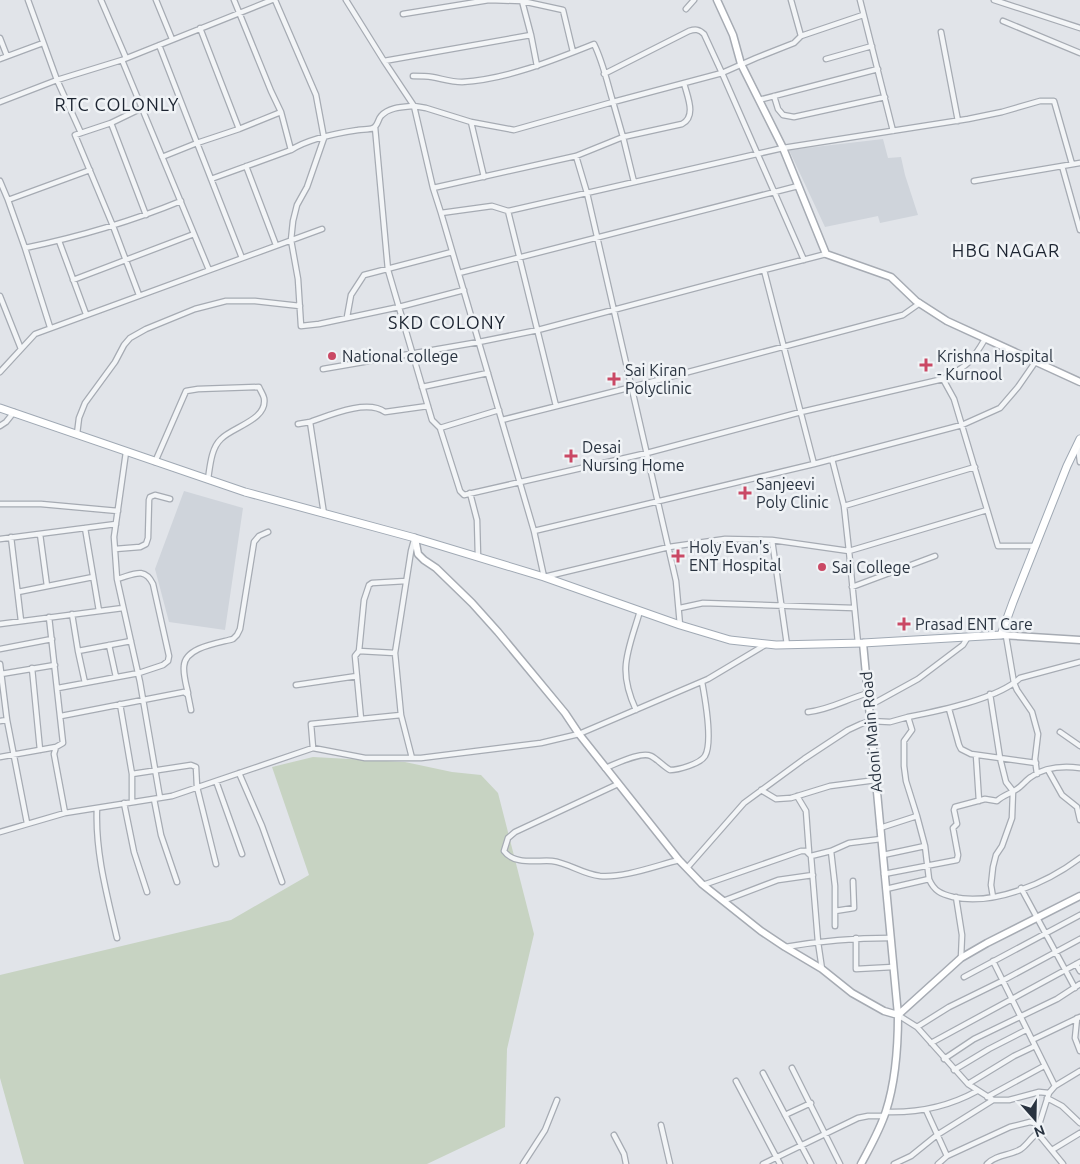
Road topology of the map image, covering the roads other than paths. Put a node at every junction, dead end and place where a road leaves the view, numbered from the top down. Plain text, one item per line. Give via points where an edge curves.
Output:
1 (28, 0) edge
2 (101, 0) edge
3 (156, 0) edge
4 (234, 0) edge
5 (274, 0) edge
6 (346, 0) edge
7 (488, 0) edge
8 (694, 0) edge
9 (717, 0) edge
10 (791, 0) edge
11 (860, 0) edge
12 (994, 0) edge
13 (522, 1) edge
14 (686, 9) dead end
15 (238, 13) junction
16 (403, 14) dead end
17 (864, 15) junction
18 (1002, 21) dead end
19 (200, 28) junction
20 (1080, 28) edge
21 (941, 32) dead end
22 (531, 35) junction
23 (801, 36) junction
24 (0, 38) edge
25 (172, 39) junction
26 (43, 43) junction
27 (159, 45) junction
28 (872, 46) junction
29 (573, 52) junction
30 (1080, 52) edge
31 (7, 56) junction
32 (0, 59) edge
33 (124, 59) junction
34 (826, 59) dead end
35 (384, 61) junction
36 (741, 64) junction
37 (537, 66) junction
38 (878, 69) junction
39 (722, 72) junction
40 (604, 74) junction
41 (413, 76) dead end
42 (57, 80) junction
43 (684, 83) junction
44 (774, 96) junction
45 (885, 97) junction
46 (759, 100) junction
47 (0, 102) edge
48 (614, 102) junction
49 (414, 106) junction
50 (142, 108) junction
51 (282, 112) junction
52 (958, 121) junction
53 (471, 122) junction
54 (111, 123) junction
55 (375, 127) junction
56 (239, 129) junction
57 (893, 131) junction
58 (81, 132) junction
59 (623, 137) junction
60 (324, 138) junction
61 (197, 143) junction
62 (783, 148) junction
63 (291, 150) junction
64 (757, 154) junction
65 (576, 156) junction
66 (162, 157) junction
67 (1080, 163) edge
68 (1072, 164) junction
69 (246, 166) junction
70 (1062, 166) junction
71 (90, 170) junction
72 (484, 177) junction
73 (211, 179) junction
74 (0, 181) edge
75 (974, 181) dead end
76 (634, 182) junction
77 (798, 186) junction
78 (433, 188) junction
79 (587, 193) junction
80 (773, 193) junction
81 (8, 200) junction
82 (180, 202) junction
83 (508, 211) junction
84 (441, 214) junction
85 (146, 215) junction
86 (113, 226) junction
87 (322, 229) dead end
88 (1080, 230) edge
89 (194, 234) junction
90 (597, 238) junction
91 (291, 240) junction
92 (58, 241) junction
93 (276, 245) junction
94 (25, 248) junction
95 (452, 252) junction
96 (826, 254) junction
97 (520, 257) junction
98 (242, 258) junction
99 (126, 259) junction
100 (804, 260) junction
101 (209, 270) junction
102 (388, 270) junction
103 (764, 270) junction
104 (459, 273) junction
105 (73, 280) junction
106 (464, 290) junction
107 (139, 295) junction
108 (0, 296) edge
109 (920, 304) junction
110 (300, 306) junction
111 (398, 307) junction
112 (614, 311) junction
113 (86, 314) junction
114 (347, 318) junction
115 (50, 327) junction
116 (538, 330) junction
117 (985, 340) junction
118 (479, 342) junction
119 (784, 347) junction
120 (21, 349) junction
121 (412, 354) junction
122 (1036, 361) junction
123 (323, 369) dead end
124 (0, 372) edge
125 (488, 373) junction
126 (943, 379) junction
127 (1080, 382) edge
128 (422, 387) junction
129 (632, 387) junction
130 (428, 406) junction
131 (556, 406) junction
132 (0, 408) edge
133 (499, 410) junction
134 (14, 412) junction
135 (801, 412) junction
136 (502, 420) junction
137 (310, 422) junction
138 (298, 424) dead end
139 (962, 425) junction
140 (0, 426) edge
141 (440, 428) junction
142 (77, 434) junction
143 (1079, 442) edge
144 (126, 452) junction
145 (647, 453) junction
146 (832, 459) junction
147 (155, 462) junction
148 (1080, 462) edge
149 (814, 464) junction
150 (974, 467) junction
151 (208, 480) junction
152 (520, 483) junction
153 (470, 493) junction
154 (170, 499) dead end
155 (658, 502) junction
156 (0, 504) edge
157 (844, 506) junction
158 (988, 510) junction
159 (118, 511) junction
160 (324, 514) junction
161 (116, 524) junction
162 (85, 528) junction
163 (534, 531) junction
164 (268, 532) dead end
165 (40, 534) junction
166 (12, 537) junction
167 (415, 538) junction
168 (0, 539) edge
169 (772, 540) junction
170 (1036, 546) junction
171 (669, 547) junction
172 (115, 549) junction
173 (849, 552) junction
174 (935, 556) dead end
175 (478, 558) junction
176 (93, 577) junction
177 (544, 577) junction
178 (117, 579) junction
179 (406, 581) junction
180 (47, 586) junction
181 (852, 587) junction
182 (18, 592) junction
183 (781, 605) junction
184 (123, 608) junction
185 (680, 608) junction
186 (854, 608) junction
187 (99, 611) junction
188 (640, 611) junction
189 (72, 614) junction
190 (49, 617) junction
191 (21, 621) junction
192 (0, 624) edge
193 (680, 626) junction
194 (1004, 636) junction
195 (968, 637) junction
196 (52, 639) junction
197 (1080, 640) edge
198 (131, 641) junction
199 (860, 643) junction
200 (766, 644) junction
201 (109, 645) junction
202 (787, 645) junction
203 (0, 649) edge
204 (78, 651) junction
205 (359, 651) junction
206 (395, 653) junction
207 (1080, 662) edge
208 (0, 664) edge
209 (55, 665) junction
210 (32, 668) junction
211 (138, 673) junction
212 (1, 674) edge
213 (357, 676) junction
214 (116, 677) junction
215 (702, 682) junction
216 (84, 683) junction
217 (1014, 683) junction
218 (296, 685) dead end
219 (58, 688) junction
220 (188, 693) junction
221 (868, 693) junction
222 (990, 694) junction
223 (143, 700) junction
224 (120, 704) junction
225 (869, 706) junction
226 (950, 709) junction
227 (191, 710) dead end
228 (636, 710) junction
229 (808, 712) dead end
230 (60, 716) junction
231 (401, 716) junction
232 (908, 718) junction
233 (361, 719) junction
234 (7, 720) junction
235 (0, 721) edge
236 (870, 721) junction
237 (1060, 732) dead end
238 (579, 734) junction
239 (1080, 746) edge
240 (56, 747) junction
241 (313, 748) junction
242 (40, 750) junction
243 (14, 754) junction
244 (976, 755) junction
245 (0, 757) edge
246 (412, 758) junction
247 (1000, 758) junction
248 (1036, 763) junction
249 (605, 768) junction
250 (1080, 768) edge
251 (1048, 770) junction
252 (154, 771) junction
253 (239, 773) junction
254 (132, 774) junction
255 (1037, 774) junction
256 (876, 780) junction
257 (216, 781) junction
258 (618, 784) junction
259 (197, 787) junction
260 (762, 790) junction
261 (1013, 791) junction
262 (797, 796) junction
263 (157, 798) junction
264 (979, 801) junction
265 (132, 802) junction
266 (124, 803) junction
267 (97, 808) junction
268 (65, 813) junction
269 (917, 816) junction
270 (1080, 820) edge
271 (27, 824) junction
272 (880, 828) junction
273 (0, 832) edge
274 (881, 839) junction
275 (925, 846) junction
276 (831, 851) junction
277 (242, 854) dead end
278 (810, 854) junction
279 (883, 855) junction
280 (1080, 858) edge
281 (679, 860) junction
282 (216, 864) dead end
283 (927, 867) junction
284 (687, 868) junction
285 (884, 874) junction
286 (813, 875) junction
287 (929, 880) junction
288 (853, 881) dead end
289 (177, 882) dead end
290 (282, 882) dead end
291 (703, 884) junction
292 (1021, 888) junction
293 (886, 889) junction
294 (148, 892) dead end
295 (1080, 896) edge
296 (993, 897) junction
297 (956, 898) junction
298 (723, 901) junction
299 (835, 911) junction
300 (1080, 915) edge
301 (1037, 918) junction
302 (835, 926) dead end
303 (1046, 933) junction
304 (117, 938) dead end
305 (856, 938) junction
306 (890, 938) junction
307 (1080, 939) edge
308 (818, 942) junction
309 (785, 948) junction
310 (1056, 951) junction
311 (961, 958) junction
312 (993, 961) junction
313 (1078, 963) edge
314 (893, 967) junction
315 (822, 969) junction
316 (1065, 970) junction
317 (1080, 972) edge
318 (964, 977) dead end
319 (1002, 981) junction
320 (1080, 984) edge
321 (1075, 988) junction
322 (1012, 999) junction
323 (898, 1015) junction
324 (1020, 1017) junction
325 (1079, 1017) edge
326 (917, 1027) junction
327 (1026, 1030) junction
328 (1032, 1040) junction
329 (931, 1043) junction
330 (1035, 1046) junction
331 (1080, 1051) edge
332 (944, 1059) junction
333 (1044, 1066) junction
334 (792, 1068) dead end
335 (954, 1070) junction
336 (1080, 1071) edge
337 (764, 1073) dead end
338 (736, 1082) dead end
339 (968, 1084) junction
340 (1055, 1086) junction
341 (977, 1091) junction
342 (1050, 1093) junction
343 (987, 1097) junction
344 (1047, 1098) junction
345 (557, 1100) dead end
346 (993, 1100) junction
347 (811, 1103) junction
348 (926, 1110) junction
349 (885, 1114) junction
350 (785, 1115) junction
351 (1039, 1124) junction
352 (1080, 1124) edge
353 (661, 1125) dead end
354 (1039, 1132) junction
355 (826, 1133) junction
356 (1080, 1133) edge
357 (614, 1135) dead end
358 (937, 1135) junction
359 (801, 1146) junction
360 (1052, 1150) junction
361 (946, 1157) junction
362 (777, 1158) junction
363 (523, 1164) edge
364 (626, 1164) edge
365 (670, 1164) edge
366 (763, 1164) edge
367 (780, 1164) edge
368 (811, 1164) edge
369 (840, 1164) edge
370 (861, 1164) edge
371 (894, 1164) edge
372 (938, 1164) edge
373 (948, 1164) edge
374 (987, 1164) edge
375 (1063, 1164) edge

1 - 26 street
2 - 33 street
3 - 25 street
4 - 15 street
5 - 15 street
5 - 60 street via 316,95
6 - 35 street
7 - 13 street
7 - 16 street
8 - 14 street
9 - 36 street via 733,35
10 - 23 street
11 - 17 street
12 - 20 street
13 - 22 street
13 - 29 street via 563,10
15 - 19 street
15 - 51 street
17 - 23 street
17 - 28 street
18 - 30 street
19 - 25 street
19 - 56 street
21 - 52 street
22 - 35 street
22 - 37 street
23 - 36 street via 794,44
24 - 31 street
25 - 27 street
26 - 31 street
26 - 42 street
27 - 33 street
27 - 61 street
28 - 34 street
28 - 38 street
29 - 37 street
29 - 40 street via 594,44
31 - 32 street
33 - 42 street
33 - 50 street
35 - 49 street
36 - 39 street
36 - 46 street
37 - 41 street via 495,78 462,82
38 - 44 street
38 - 45 street
39 - 40 street via 704,34 693,30
39 - 43 street
39 - 64 street
40 - 48 street
42 - 47 street
42 - 58 street
43 - 48 street
43 - 59 street via 690,113 686,122
44 - 45 street via 783,115 794,117
44 - 46 street
45 - 57 street
46 - 62 street
48 - 53 street via 514,130
48 - 59 street
49 - 53 street
49 - 55 street via 387,111 380,116
49 - 78 street
50 - 54 street
50 - 66 street
51 - 56 street
51 - 63 street
52 - 57 street
52 - 68 street via 1040,101 1054,101
53 - 72 street
54 - 58 street
54 - 85 street
55 - 60 street
55 - 102 street
56 - 61 street
57 - 62 street
58 - 71 street via 75,134
59 - 65 street
59 - 76 street
60 - 63 street
60 - 91 street via 307,187 297,205
61 - 66 street
61 - 73 street
62 - 64 street
62 - 77 street
63 - 69 street
64 - 76 street
64 - 80 street
65 - 72 street
65 - 79 street
66 - 82 street
67 - 68 street
68 - 70 street
69 - 73 street
69 - 93 street
70 - 75 street
70 - 88 street
71 - 81 street
71 - 86 street
72 - 78 street
73 - 98 street
74 - 81 street
76 - 79 street
77 - 80 street
77 - 96 street
78 - 84 street
79 - 83 street
79 - 90 street
80 - 90 street
80 - 100 street
81 - 94 street
82 - 85 street
82 - 89 street
83 - 84 street via 492,206
83 - 97 street
84 - 95 street
85 - 86 street
86 - 92 street
86 - 99 street
87 - 91 street
89 - 99 street
89 - 101 street
90 - 97 street
90 - 112 street
91 - 93 street
91 - 110 street
92 - 94 street
92 - 105 street
93 - 98 street
94 - 115 street
95 - 102 street
95 - 104 street
96 - 100 street
96 - 109 street via 891,277
97 - 104 street
97 - 116 street
98 - 101 street
99 - 105 street
99 - 107 street
100 - 103 street
101 - 107 street
102 - 111 street
102 - 114 street via 369,273 360,279 351,294
103 - 112 street
103 - 119 street
104 - 106 street
105 - 113 street
106 - 111 street
106 - 118 street
107 - 113 street
108 - 120 street
109 - 117 street
109 - 119 street via 903,315
110 - 114 street via 300,326
110 - 142 street via 226,301 146,328 124,345 85,404
111 - 114 street
111 - 121 street
112 - 116 street
112 - 129 street
113 - 115 street
115 - 120 street via 35,334
116 - 118 street
116 - 131 street
117 - 122 street
117 - 126 street via 972,360
118 - 121 street
118 - 125 street
119 - 129 street
119 - 135 street
120 - 124 street
121 - 123 street
121 - 128 street
122 - 127 street
122 - 139 street via 1000,408
125 - 128 street
125 - 133 street
126 - 135 street
126 - 139 street via 954,399
128 - 130 street
129 - 131 street
129 - 145 street
130 - 137 street via 385,412 372,406 337,412
130 - 141 street via 432,420
131 - 136 street
132 - 134 main road
133 - 136 street
133 - 141 street
134 - 140 street
134 - 142 main road
135 - 145 street
135 - 149 street
136 - 152 street
137 - 138 street
137 - 160 street
139 - 146 street
139 - 150 street
141 - 153 street via 460,491
142 - 144 main road
143 - 148 street
143 - 170 main road
144 - 147 main road
144 - 159 street
145 - 152 street
145 - 155 street
146 - 149 street
146 - 157 street
147 - 151 main road
147 - 151 street via 186,391 259,387 264,398 263,408 244,426 220,439 212,455
149 - 155 street
150 - 157 street
150 - 158 street
151 - 160 main road
152 - 153 street
152 - 163 street
153 - 175 street via 477,520
154 - 172 street via 155,495 148,500 146,544 140,548
155 - 163 street
155 - 171 street
156 - 159 street
157 - 173 street
158 - 170 street via 998,546
158 - 173 street
159 - 161 street
160 - 167 main road
161 - 162 street
161 - 172 street
162 - 165 street
162 - 176 street
163 - 177 street
164 - 220 street via 254,542 237,635 190,654 184,665
165 - 166 street
165 - 180 street
166 - 168 street
166 - 182 street
167 - 175 main road
167 - 179 street
167 - 238 street via 418,554 472,603 498,632
169 - 171 street via 725,539
169 - 173 street
169 - 183 street
170 - 194 main road via 1013,602
171 - 177 street
171 - 185 street
172 - 178 street
173 - 181 street
174 - 181 street
175 - 177 main road
176 - 180 street
176 - 187 street
177 - 188 main road
178 - 184 street
178 - 211 street via 141,572 150,577 153,584 169,656 163,665
179 - 205 street via 369,585 364,600
179 - 206 street
180 - 182 street
181 - 186 street
182 - 191 street
183 - 185 street via 702,602
183 - 186 street
183 - 202 street
184 - 187 street
184 - 198 street
185 - 193 street
186 - 199 street
187 - 189 street
188 - 193 main road
188 - 228 street via 625,672
189 - 190 street
189 - 204 street
190 - 191 street
190 - 196 street
191 - 192 street
193 - 200 main road via 730,640
194 - 195 main road
194 - 197 street
194 - 217 street
195 - 199 main road
195 - 225 street via 963,645 918,679
196 - 203 street
196 - 209 street
198 - 201 street
198 - 211 street
199 - 202 main road
199 - 221 street, Adoni Main Road
200 - 202 main road
200 - 215 street
201 - 204 street
201 - 214 street
204 - 216 street
205 - 206 street
205 - 213 street via 355,656
206 - 231 street
207 - 217 street via 1020,678
208 - 212 street
209 - 210 street
209 - 219 street
210 - 212 street
210 - 242 street
211 - 214 street
211 - 223 street
212 - 234 street
213 - 218 street
213 - 233 street
214 - 216 street
215 - 228 street
215 - 249 street via 707,712 707,747 701,760 670,770 652,756 641,754
216 - 219 street
217 - 222 street
217 - 248 street via 1032,712 1038,734
219 - 230 street
220 - 223 street
220 - 227 street
221 - 225 street, Adoni Main Road
221 - 229 street
222 - 226 street
222 - 247 street
223 - 224 street
223 - 252 street
224 - 230 street
224 - 254 street
225 - 236 street, Adoni Main Road
226 - 232 street
226 - 244 street via 961,749
228 - 238 street
230 - 240 street via 63,738
231 - 233 street
231 - 246 street
232 - 236 street via 890,722
232 - 269 street via 912,730 904,741 905,774
233 - 241 street via 311,724
234 - 235 street
234 - 243 street
236 - 256 street, Adoni Main Road
236 - 260 street via 848,730
237 - 239 street
238 - 246 street via 541,743
238 - 249 street
240 - 242 street
240 - 268 street via 54,754
241 - 246 street via 365,758
241 - 253 street
242 - 243 street
243 - 245 street
243 - 271 street
244 - 247 street
244 - 264 street
247 - 248 street
247 - 261 street via 1006,782
248 - 255 street
249 - 258 street
250 - 251 street via 1060,766
251 - 255 street
251 - 270 street via 1062,795 1077,807
252 - 254 street
252 - 259 street via 194,766
252 - 263 street
253 - 257 street
253 - 290 street
254 - 265 street
255 - 261 street
256 - 262 street via 830,786
256 - 272 street, Adoni Main Road
257 - 259 street
257 - 277 street
258 - 281 street
258 - 281 street via 515,832 508,838 504,851 517,860 561,863 583,873 600,876
259 - 263 street
259 - 282 street
260 - 262 street via 776,799
260 - 284 street via 744,803
261 - 264 street via 997,801
261 - 296 street via 1012,818 993,867
262 - 278 street via 806,811
263 - 265 street
263 - 289 street via 161,836
264 - 283 street via 954,808 957,860
265 - 266 street
266 - 267 street
266 - 294 street via 134,852
267 - 268 street
267 - 304 street via 98,848
268 - 271 street
269 - 272 street
269 - 275 street
271 - 273 street
272 - 274 street, Adoni Main Road
274 - 276 street via 849,843
274 - 279 street, Adoni Main Road
275 - 279 street
275 - 283 street
276 - 278 street
276 - 299 street
278 - 286 street
278 - 291 street via 801,851
279 - 285 street, Adoni Main Road
280 - 292 street via 1057,873
281 - 284 street
283 - 285 street
283 - 287 street
284 - 291 street
285 - 293 street, Adoni Main Road
286 - 298 street via 778,880
286 - 308 street
287 - 293 street
287 - 297 street via 937,892
288 - 299 street via 854,908
291 - 298 street
292 - 296 street
292 - 301 street
293 - 306 street, Adoni Main Road
295 - 301 street
296 - 297 street via 975,900
297 - 311 street via 962,935
298 - 309 street
299 - 302 street
300 - 303 street
301 - 303 street
301 - 311 street
303 - 310 street
303 - 312 street
305 - 306 street
305 - 308 street
305 - 314 street via 856,969
306 - 314 street, Adoni Main Road
307 - 310 street
308 - 309 street
308 - 315 street
309 - 315 street
310 - 316 street
310 - 319 street
311 - 323 street
312 - 318 street
312 - 319 street
313 - 316 street
313 - 317 street
314 - 323 street, Adoni Main Road
315 - 323 street via 852,993
316 - 321 street
316 - 322 street
319 - 322 street
319 - 326 street
320 - 321 street
321 - 324 street
322 - 324 street
322 - 329 street
323 - 326 street
323 - 349 street, Adoni Main Road via 895,1071
324 - 327 street
324 - 332 street via 974,1039
325 - 328 street
325 - 331 street via 1075,1038
326 - 329 street
327 - 328 street
327 - 335 street
328 - 330 street
329 - 332 street
330 - 333 street
330 - 339 street
332 - 335 street
333 - 340 street
333 - 343 street
334 - 347 street
335 - 339 street
336 - 340 street
337 - 350 street
338 - 362 street
339 - 341 street
340 - 342 street
341 - 343 street
341 - 348 street
342 - 344 street
342 - 346 street
343 - 346 street
344 - 351 street
344 - 352 street via 1062,1106
345 - 363 street via 545,1130
346 - 358 street
347 - 350 street
347 - 355 street
348 - 349 street
348 - 358 street
349 - 355 street via 858,1118
349 - 370 street, Adoni Main Road
350 - 359 street
351 - 354 street
351 - 361 street via 1030,1122 1010,1127
353 - 365 street
354 - 360 street
354 - 374 street via 1023,1148 994,1158
355 - 359 street
355 - 369 street
356 - 360 street
357 - 364 street
358 - 361 street
358 - 371 street via 911,1156
359 - 362 street
359 - 368 street
360 - 375 street
361 - 372 street
361 - 373 street
362 - 366 street
362 - 367 street

